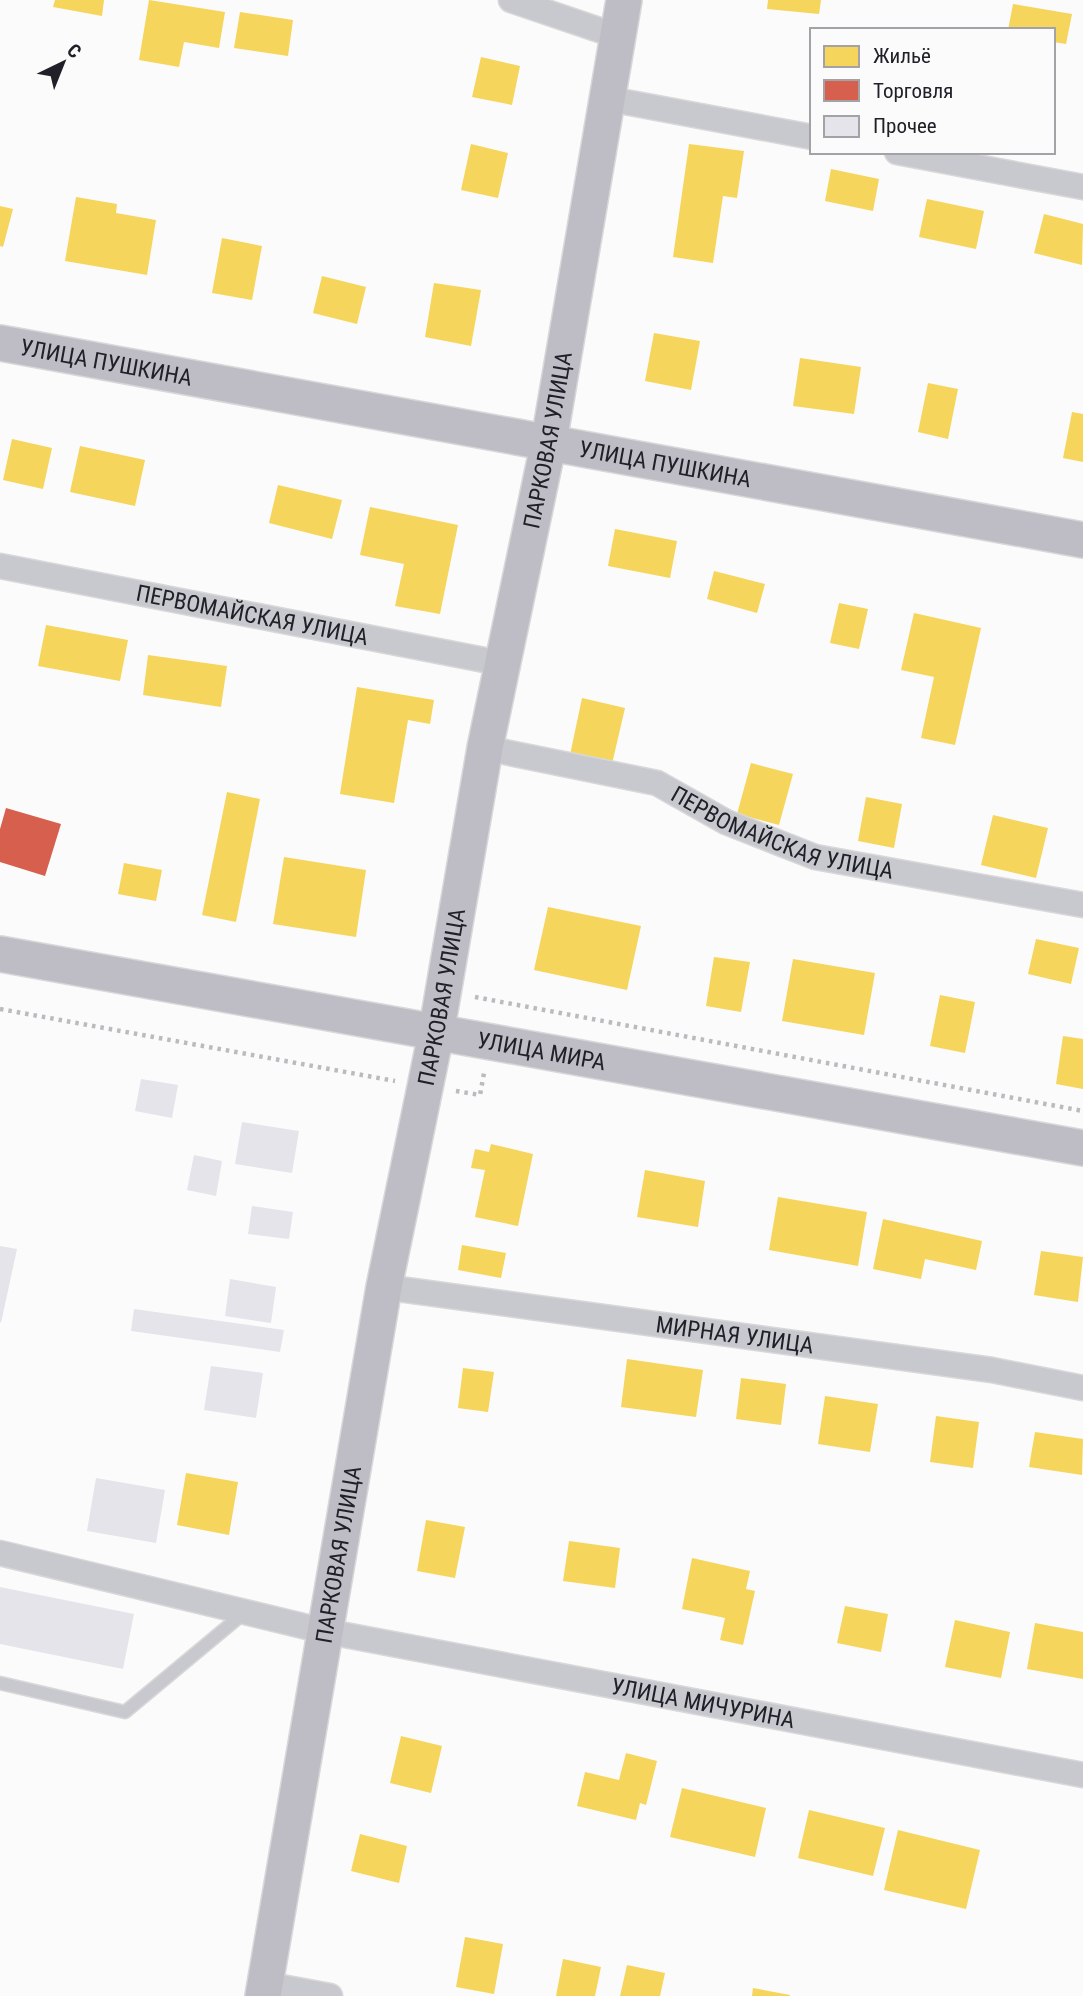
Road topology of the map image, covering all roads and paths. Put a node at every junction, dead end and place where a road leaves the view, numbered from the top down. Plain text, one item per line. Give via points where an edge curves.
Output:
1 (511, 0) edge
2 (624, 0) edge
3 (617, 36) junction
4 (609, 99) junction
5 (810, 136) edge
6 (908, 154) edge
7 (1083, 187) edge
8 (0, 343) edge
9 (549, 441) junction
10 (1083, 540) edge
11 (0, 566) edge
12 (505, 664) junction
13 (485, 748) junction
14 (1083, 905) edge
15 (0, 954) edge
16 (444, 991) junction
17 (0, 1009) edge
18 (436, 1034) junction
19 (426, 1086) junction
20 (1083, 1111) edge
21 (1083, 1148) edge
22 (384, 1287) junction
23 (1083, 1388) edge
24 (0, 1553) edge
25 (245, 1612) junction
26 (324, 1631) junction
27 (0, 1683) edge
28 (1083, 1775) edge
29 (264, 1990) edge
30 (330, 1996) edge

1 - 3 street
2 - 3 street, ПАРКОВАЯ УЛИЦА
3 - 4 street, ПАРКОВАЯ УЛИЦА
4 - 5 street
4 - 9 street, ПАРКОВАЯ УЛИЦА
6 - 7 street
8 - 9 street, УЛИЦА ПУШКИНА
9 - 10 street, УЛИЦА ПУШКИНА
9 - 12 street, ПАРКОВАЯ УЛИЦА
11 - 12 street, ПЕРВОМАЙСКАЯ УЛИЦА
12 - 13 street, ПАРКОВАЯ УЛИЦА
13 - 14 street, ПЕРВОМАЙСКАЯ УЛИЦА via 657,783 726,822 815,857
13 - 16 street, ПАРКОВАЯ УЛИЦА
15 - 18 street, УЛИЦА МИРА
16 - 18 street, ПАРКОВАЯ УЛИЦА
16 - 20 path
17 - 19 path
18 - 19 street, ПАРКОВАЯ УЛИЦА
18 - 21 street, УЛИЦА МИРА
19 - 22 street, ПАРКОВАЯ УЛИЦА
22 - 23 street, МИРНАЯ УЛИЦА via 992,1370
22 - 26 street, ПАРКОВАЯ УЛИЦА
24 - 25 street, УЛИЦА МИЧУРИНА
25 - 26 street, УЛИЦА МИЧУРИНА
25 - 27 lane via 125,1712
26 - 28 street, УЛИЦА МИЧУРИНА
26 - 29 street, ПАРКОВАЯ УЛИЦА
29 - 30 street

